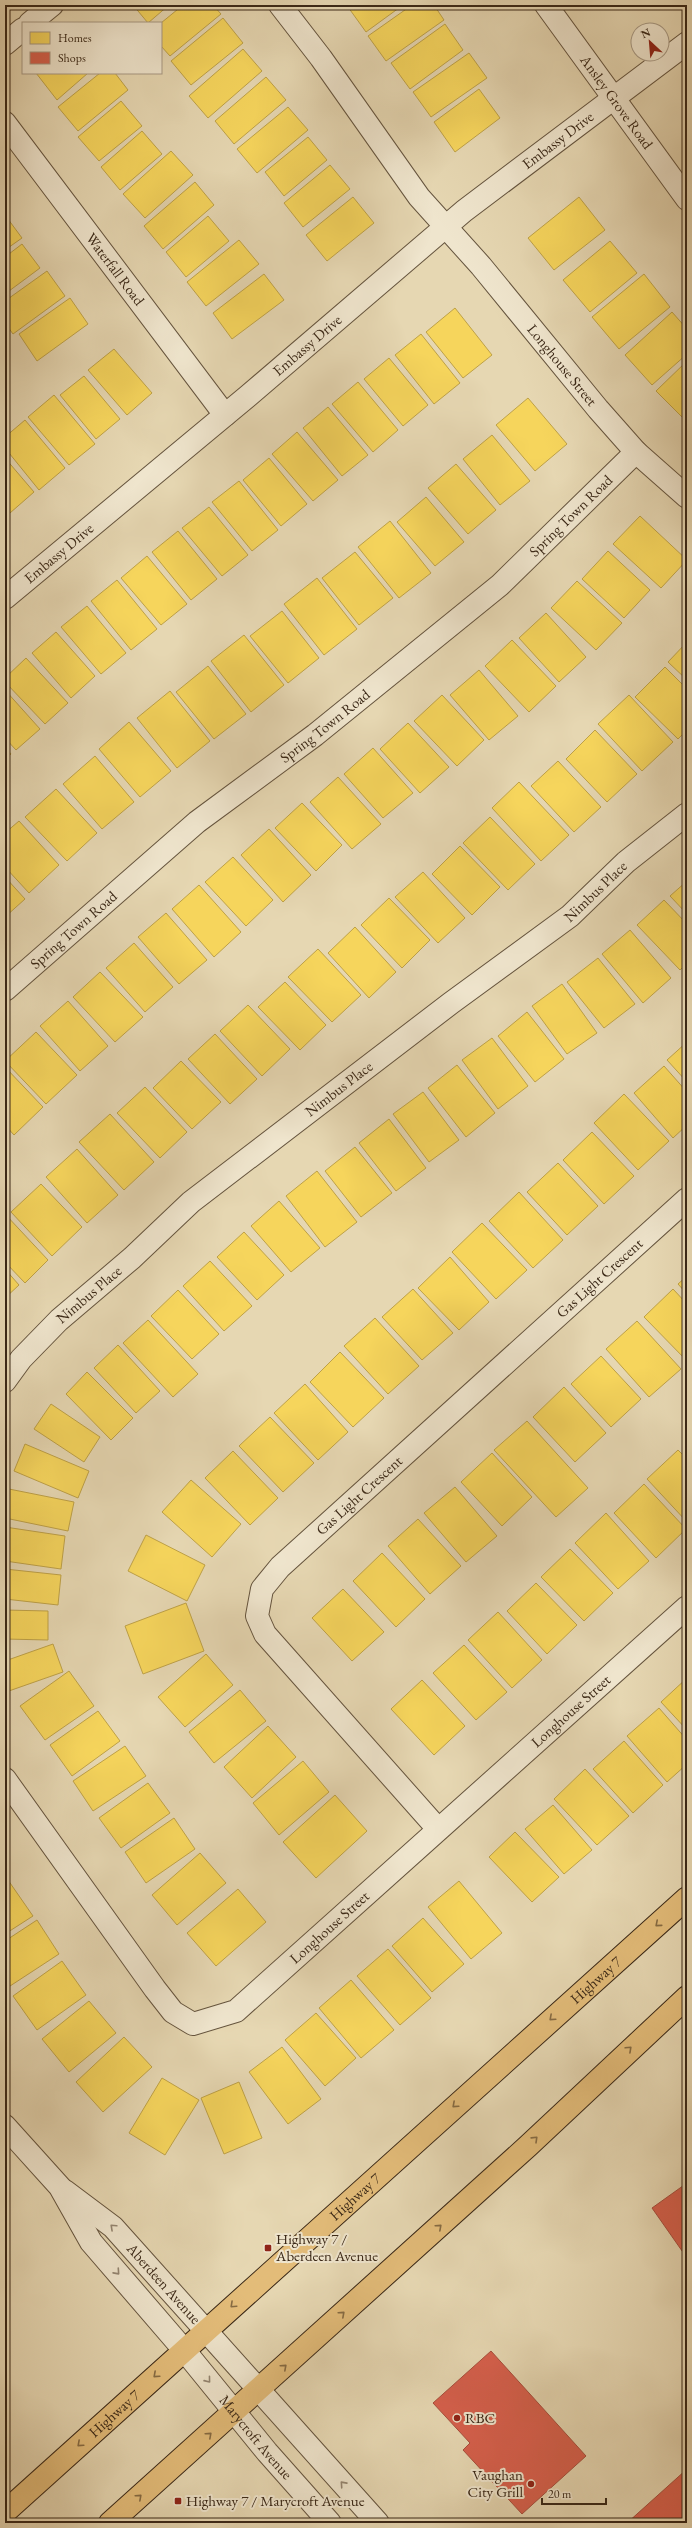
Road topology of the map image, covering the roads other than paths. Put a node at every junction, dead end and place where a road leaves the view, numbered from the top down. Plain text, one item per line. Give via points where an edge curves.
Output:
1 (52, 5) edge
2 (280, 5) edge
3 (546, 5) edge
4 (31, 22) edge
5 (22, 30) edge
6 (687, 43) edge
7 (5, 44) edge
8 (614, 98) junction
9 (5, 123) edge
10 (687, 199) edge
11 (445, 227) junction
12 (224, 415) junction
13 (636, 452) junction
14 (687, 497) edge
15 (5, 598) edge
16 (687, 814) edge
17 (5, 990) edge
18 (687, 1199) edge
19 (5, 1381) edge
20 (687, 1607) edge
21 (5, 1779) edge
22 (438, 1829) junction
23 (687, 1898) edge
24 (687, 1997) edge
25 (5, 2126) edge
26 (60, 2187) junction
27 (206, 2330) junction
28 (184, 2350) junction
29 (259, 2390) junction
30 (234, 2412) junction
31 (5, 2512) edge
32 (110, 2523) edge
33 (330, 2523) edge
34 (378, 2523) edge

1 - 4 street
2 - 11 street via 321,58 419,197
3 - 8 street, Ansley Grove Road
5 - 7 street
6 - 8 street, Embassy Drive
8 - 10 street, Ansley Grove Road
8 - 11 street, Embassy Drive
9 - 12 street, Waterfall Road
11 - 12 street, Embassy Drive
11 - 13 street, Longhouse Street
12 - 15 street, Embassy Drive
13 - 14 street, Longhouse Street
13 - 17 street, Spring Town Road via 500,585 316,735 197,822
16 - 19 street, Nimbus Place via 626,862 570,916 451,1003 191,1202 132,1258 59,1320
18 - 22 street, Gas Light Crescent via 280,1567 262,1589 257,1616 265,1634
20 - 22 street, Longhouse Street
21 - 22 street, Longhouse Street via 173,2012 193,2024 236,2011
23 -> 27 main road, Highway 7
29 -> 24 main road via 528,2146
25 - 26 street, Aberdeen Avenue
27 -> 26 street, Aberdeen Avenue via 113,2227
26 -> 28 street, Aberdeen Avenue via 91,2242
27 - 28 main road, Highway 7
27 - 29 street, Aberdeen Avenue
28 -> 30 street, Marycroft Avenue
28 -> 31 main road, Highway 7
29 - 30 main road
34 -> 29 street
32 -> 30 main road
30 - 33 street, Marycroft Avenue

